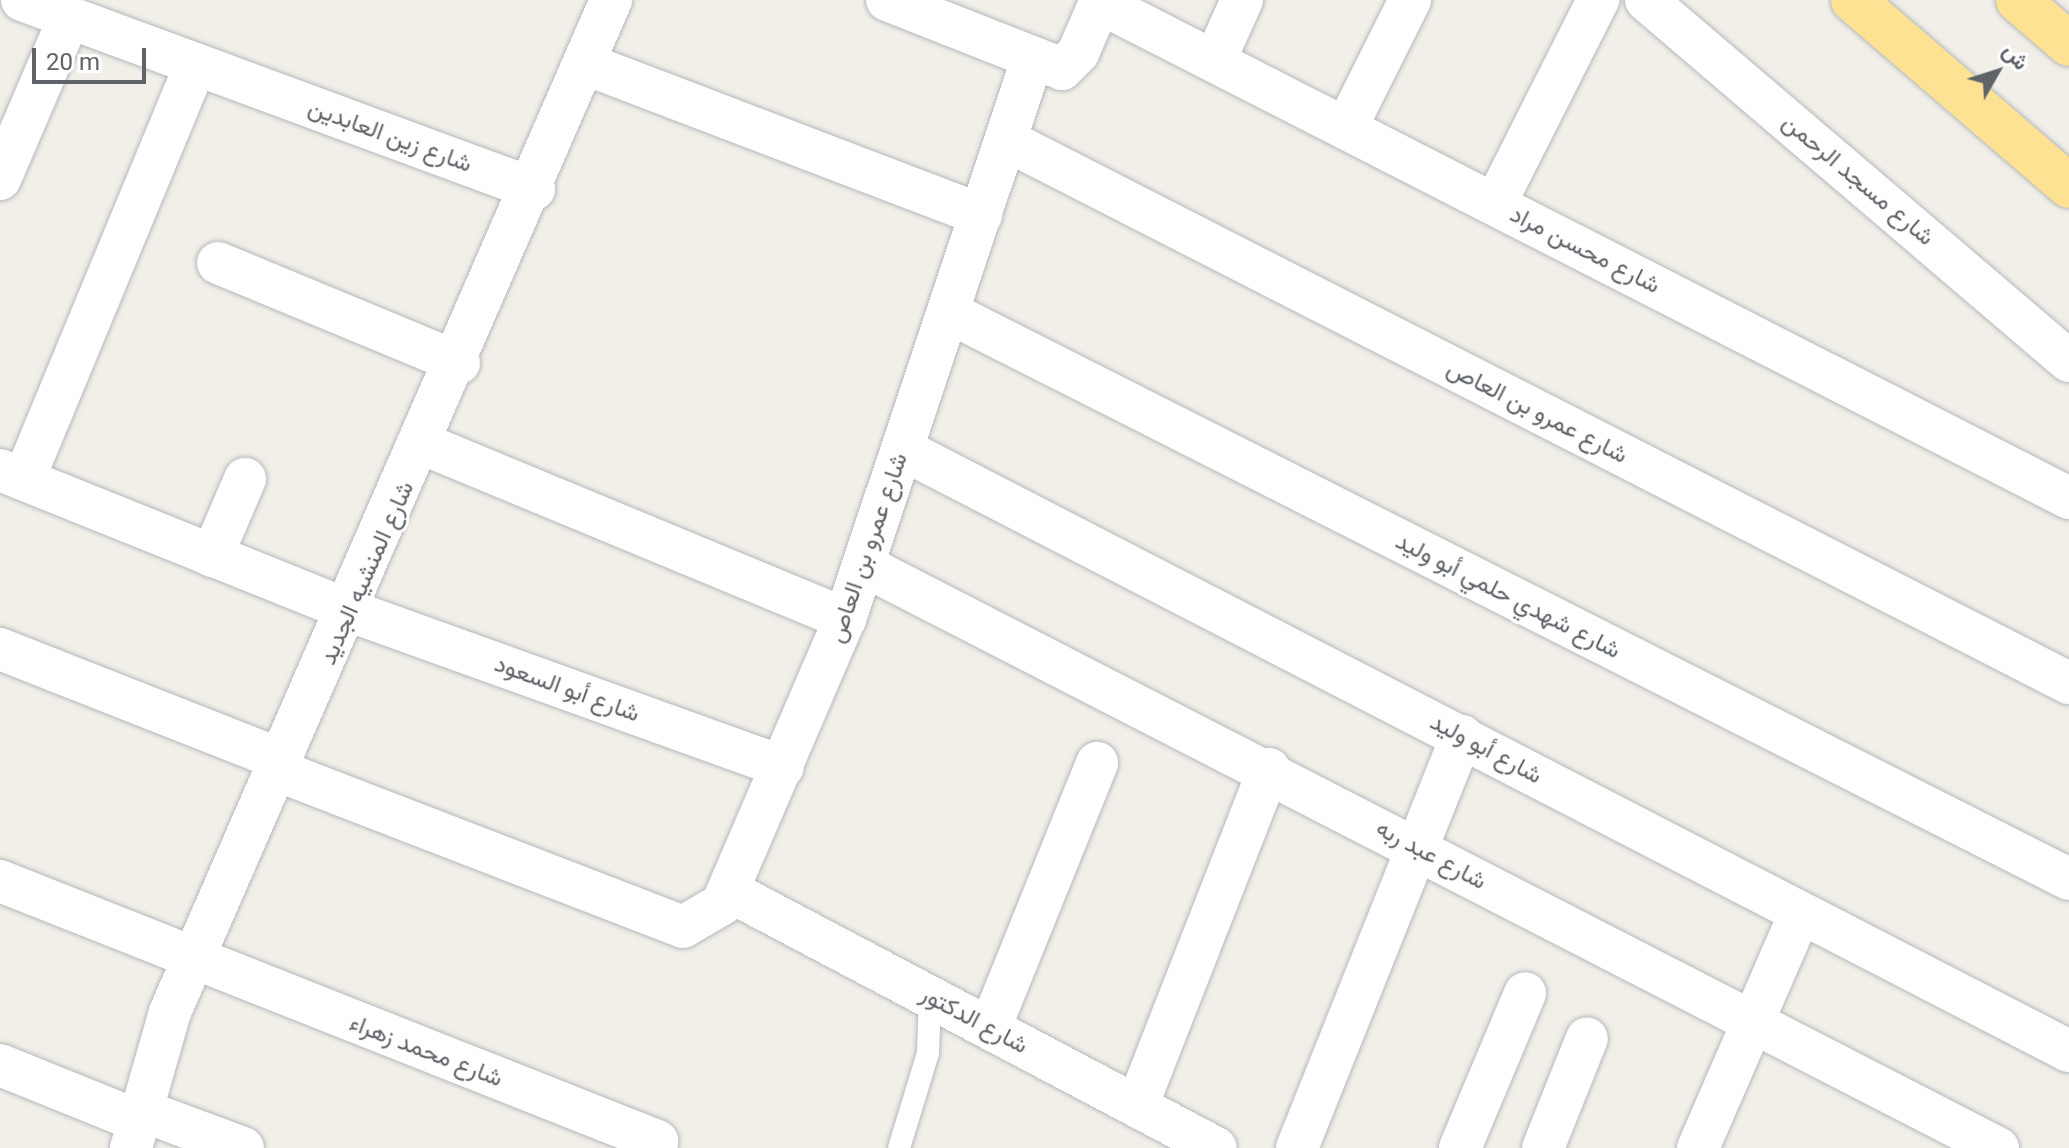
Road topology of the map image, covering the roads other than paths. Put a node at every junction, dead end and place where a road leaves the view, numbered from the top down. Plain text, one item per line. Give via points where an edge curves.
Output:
1 (3, 0) edge
2 (22, 0) edge
3 (611, 0) edge
4 (887, 0) edge
5 (1242, 0) edge
6 (1410, 0) edge
7 (1598, 0) edge
8 (1646, 0) edge
9 (1853, 0) edge
10 (2018, 0) edge
11 (1100, 2) edge
12 (0, 7) edge
13 (69, 18) junction
14 (2069, 44) edge
15 (1032, 60) junction
16 (1215, 60) junction
17 (196, 64) junction
18 (586, 64) junction
19 (1346, 128) junction
20 (1006, 140) junction
21 (0, 179) edge
22 (2069, 186) edge
23 (534, 189) junction
24 (1495, 204) junction
25 (981, 215) junction
26 (218, 263) dead end
27 (948, 312) junction
28 (2069, 361) edge
29 (459, 363) junction
30 (423, 444) junction
31 (902, 449) junction
32 (12, 475) edge
33 (245, 479) dead end
34 (2069, 498) edge
35 (212, 556) junction
36 (863, 565) junction
37 (350, 611) junction
38 (845, 619) junction
39 (0, 649) edge
40 (2069, 683) edge
41 (1462, 736) junction
42 (1097, 763) dead end
43 (282, 766) junction
44 (783, 767) junction
45 (1269, 769) junction
46 (1417, 847) junction
47 (2069, 879) edge
48 (0, 881) edge
49 (731, 892) junction
50 (1799, 916) junction
51 (196, 960) junction
52 (1525, 993) dead end
53 (930, 997) junction
54 (1752, 1022) junction
55 (990, 1028) junction
56 (1587, 1038) dead end
57 (2069, 1051) edge
58 (0, 1065) edge
59 (1137, 1106) junction
60 (135, 1125) edge
61 (1170, 1137) edge
62 (657, 1141) dead end
63 (243, 1148) edge
64 (899, 1148) edge
65 (1216, 1148) edge
66 (1297, 1148) edge
67 (1460, 1148) edge
68 (1543, 1148) edge
69 (1698, 1148) edge
70 (1998, 1148) edge

1 - 12 street
2 - 13 street, شارع زين العابدين
3 - 18 street, شارع المنشيه الجديد
4 - 15 street
5 - 16 street
6 - 19 street
7 - 24 street
8 - 28 street, شارع مسجد الرحمن
9 - 22 highway
10 - 14 highway
11 - 15 street via 1072,63 1062,69
11 - 16 street, شارع محسن مراد
13 - 17 street, شارع زين العابدين
13 - 21 street
15 - 20 street, شارع عمرو بن العاص
16 - 19 street, شارع محسن مراد
17 - 23 street, شارع زين العابدين
17 - 32 street
18 - 23 street, شارع المنشيه الجديد
18 - 25 street
19 - 24 street, شارع محسن مراد
20 - 25 street, شارع عمرو بن العاص
20 - 40 street, شارع عمرو بن العاص
23 - 29 street, شارع المنشيه الجديد
24 - 34 street, شارع محسن مراد
25 - 27 street, شارع عمرو بن العاص
26 - 29 street
27 - 31 street, شارع عمرو بن العاص
27 - 47 street, شارع شهدي حلمي أبو وليد
29 - 30 street, شارع المنشيه الجديد
30 - 37 street, شارع المنشيه الجديد
30 - 38 street
31 - 36 street, شارع عمرو بن العاص
31 - 41 street, شارع أبو وليد
32 - 35 street, شارع أبو السعود
33 - 35 street
35 - 37 street, شارع أبو السعود
36 - 38 street, شارع عمرو بن العاص
36 - 45 street, شارع عبد ربه
37 - 43 street, شارع المنشيه الجديد
37 - 44 street, شارع أبو السعود
38 - 44 street, شارع عمرو بن العاص
39 - 43 street
41 - 46 street
41 - 50 street, شارع أبو وليد
42 - 55 street
43 - 49 street, شارع عمرو بن العاص via 683,927 697,924
43 - 51 street, شارع المنشيه الجديد
44 - 49 street, شارع عمرو بن العاص
45 - 46 street, شارع عبد ربه
45 - 59 street
46 - 54 street, شارع عبد ربه
46 - 66 street
48 - 51 street, شارع محمد زهراء
49 - 53 street, شارع الدكتور
50 - 54 street
50 - 57 street, شارع أبو وليد
51 - 60 street, شارع المنشيه الجديد
51 - 62 street, شارع محمد زهراء
52 - 67 street
53 - 55 street, شارع الدكتور
53 - 64 lane via 928,1053
54 - 69 street
54 - 70 street, شارع عبد ربه
55 - 59 street, شارع الدكتور
56 - 68 street
58 - 60 street
59 - 61 street, شارع الدكتور
60 - 63 street
61 - 65 street, شارع الدكتور

